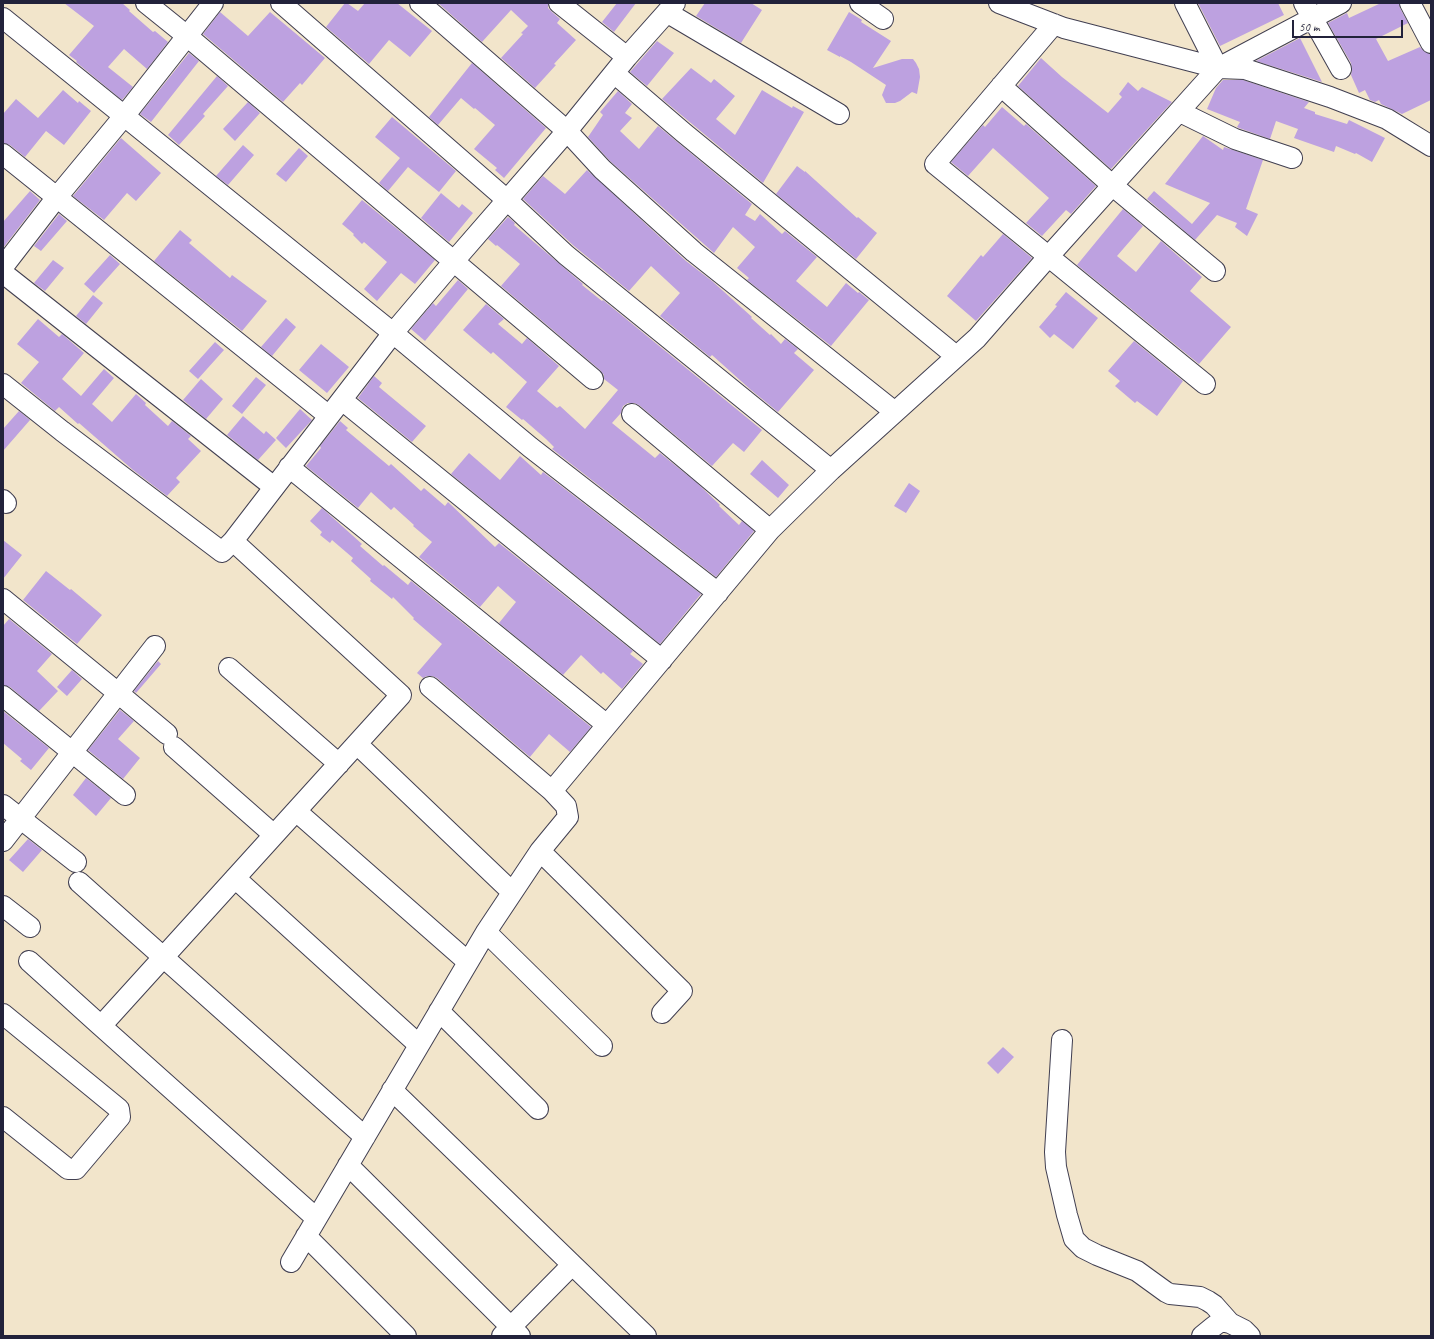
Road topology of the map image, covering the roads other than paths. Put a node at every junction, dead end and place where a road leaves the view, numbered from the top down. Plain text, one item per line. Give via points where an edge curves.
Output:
1 (146, 3) edge
2 (213, 3) edge
3 (281, 3) edge
4 (420, 3) edge
5 (559, 3) edge
6 (860, 3) edge
7 (999, 3) edge
8 (1185, 3) edge
9 (1341, 3) edge
10 (1410, 3) edge
11 (672, 8) edge
12 (1308, 11) edge
13 (3, 18) edge
14 (883, 19) dead end
15 (1054, 24) junction
16 (187, 36) junction
17 (1431, 43) edge
18 (628, 57) junction
19 (1218, 68) junction
20 (1341, 69) dead end
21 (614, 73) junction
22 (1001, 86) junction
23 (1180, 112) junction
24 (839, 114) dead end
25 (125, 115) junction
26 (567, 131) junction
27 (1431, 146) edge
28 (3, 154) edge
29 (1292, 158) dead end
30 (1113, 186) junction
31 (57, 198) junction
32 (507, 200) junction
33 (1048, 257) junction
34 (454, 261) junction
35 (3, 266) edge
36 (1215, 271) dead end
37 (3, 273) edge
38 (393, 333) junction
39 (956, 356) junction
40 (594, 379) dead end
41 (3, 384) edge
42 (1205, 384) dead end
43 (342, 400) junction
44 (896, 412) junction
45 (632, 414) dead end
46 (329, 416) junction
47 (289, 467) junction
48 (831, 470) junction
49 (274, 487) junction
50 (770, 530) junction
51 (233, 541) junction
52 (718, 593) junction
53 (3, 599) edge
54 (155, 646) dead end
55 (662, 660) junction
56 (229, 668) dead end
57 (430, 687) dead end
58 (118, 693) junction
59 (3, 696) edge
60 (607, 725) junction
61 (357, 744) junction
62 (72, 751) junction
63 (339, 764) junction
64 (552, 791) junction
65 (125, 795) dead end
66 (3, 805) edge
67 (296, 811) junction
68 (21, 819) junction
69 (274, 835) junction
70 (3, 841) edge
71 (540, 851) junction
72 (76, 862) dead end
73 (235, 878) junction
74 (79, 882) dead end
75 (512, 892) junction
76 (3, 906) edge
77 (30, 927) dead end
78 (486, 932) junction
79 (164, 957) junction
80 (29, 961) dead end
81 (468, 962) junction
82 (439, 1011) junction
83 (662, 1013) dead end
84 (3, 1014) edge
85 (101, 1026) junction
86 (1062, 1040) dead end
87 (419, 1045) junction
88 (602, 1046) dead end
89 (392, 1090) junction
90 (538, 1109) dead end
91 (3, 1117) edge
92 (365, 1137) junction
93 (348, 1165) junction
94 (316, 1218) junction
95 (306, 1236) junction
96 (291, 1262) dead end
97 (572, 1265) junction
98 (1230, 1323) junction
99 (511, 1333) edge
100 (406, 1336) edge
101 (646, 1336) edge
102 (1202, 1336) edge
103 (1250, 1336) edge

1 - 16 street
2 - 16 street
3 - 32 street
4 - 26 street
5 - 18 street
6 - 14 street
7 - 15 street
8 - 19 street
9 - 12 street
10 - 17 street
11 - 18 street
11 - 24 street
12 - 19 street
12 - 20 street
13 - 25 street
15 - 19 street
15 - 22 street
16 - 25 street
16 - 34 street
18 - 21 street
19 - 23 street
19 - 27 street via 1245,69 1330,97 1387,119
21 - 26 street
21 - 39 street
22 - 30 street
22 - 33 street via 935,164
23 - 29 street via 1235,139
23 - 30 street
25 - 31 street
25 - 38 street
26 - 32 street
26 - 44 street via 602,169 694,252
28 - 31 street
30 - 33 street
30 - 36 street
31 - 35 street
31 - 46 street
32 - 34 street
32 - 48 street via 566,255
33 - 39 street via 976,338
33 - 42 street
34 - 38 street
34 - 40 street
37 - 49 street
38 - 43 street
38 - 52 street via 530,447
39 - 44 street
41 - 51 street via 222,552
43 - 46 street
43 - 55 street
44 - 48 street
45 - 50 street
46 - 47 street
47 - 49 street
47 - 60 street
48 - 50 street
49 - 51 street
50 - 52 street
51 - 61 street via 401,695
52 - 55 street
53 - 58 street
54 - 58 street
55 - 60 street
56 - 63 street
57 - 64 street
58 - 62 street
58 - 69 street
59 - 62 street
60 - 64 street
61 - 63 street
61 - 75 street
62 - 65 street
62 - 68 street
63 - 67 street
64 - 71 street via 566,806 568,817
66 - 68 street
67 - 69 street
67 - 81 street
68 - 70 street
68 - 72 street
69 - 73 street
71 - 75 street
71 - 83 street via 682,990
73 - 79 street
73 - 87 street
74 - 79 street
75 - 78 street
76 - 77 street
78 - 81 street
78 - 88 street
79 - 85 street
79 - 92 street
80 - 85 street
81 - 82 street
82 - 87 street
82 - 90 street
84 - 91 street via 119,1109 120,1117 76,1168 68,1169
85 - 94 street
86 - 98 street via 1054,1152 1074,1239 1083,1248 1137,1271 1170,1294 1200,1297 1208,1301
87 - 89 street
89 - 92 street
89 - 97 street
92 - 93 street
93 - 94 street
93 - 99 street
94 - 95 street
95 - 96 street
95 - 100 street
97 - 99 street
97 - 101 street
98 - 102 street via 1221,1321
98 - 103 street

